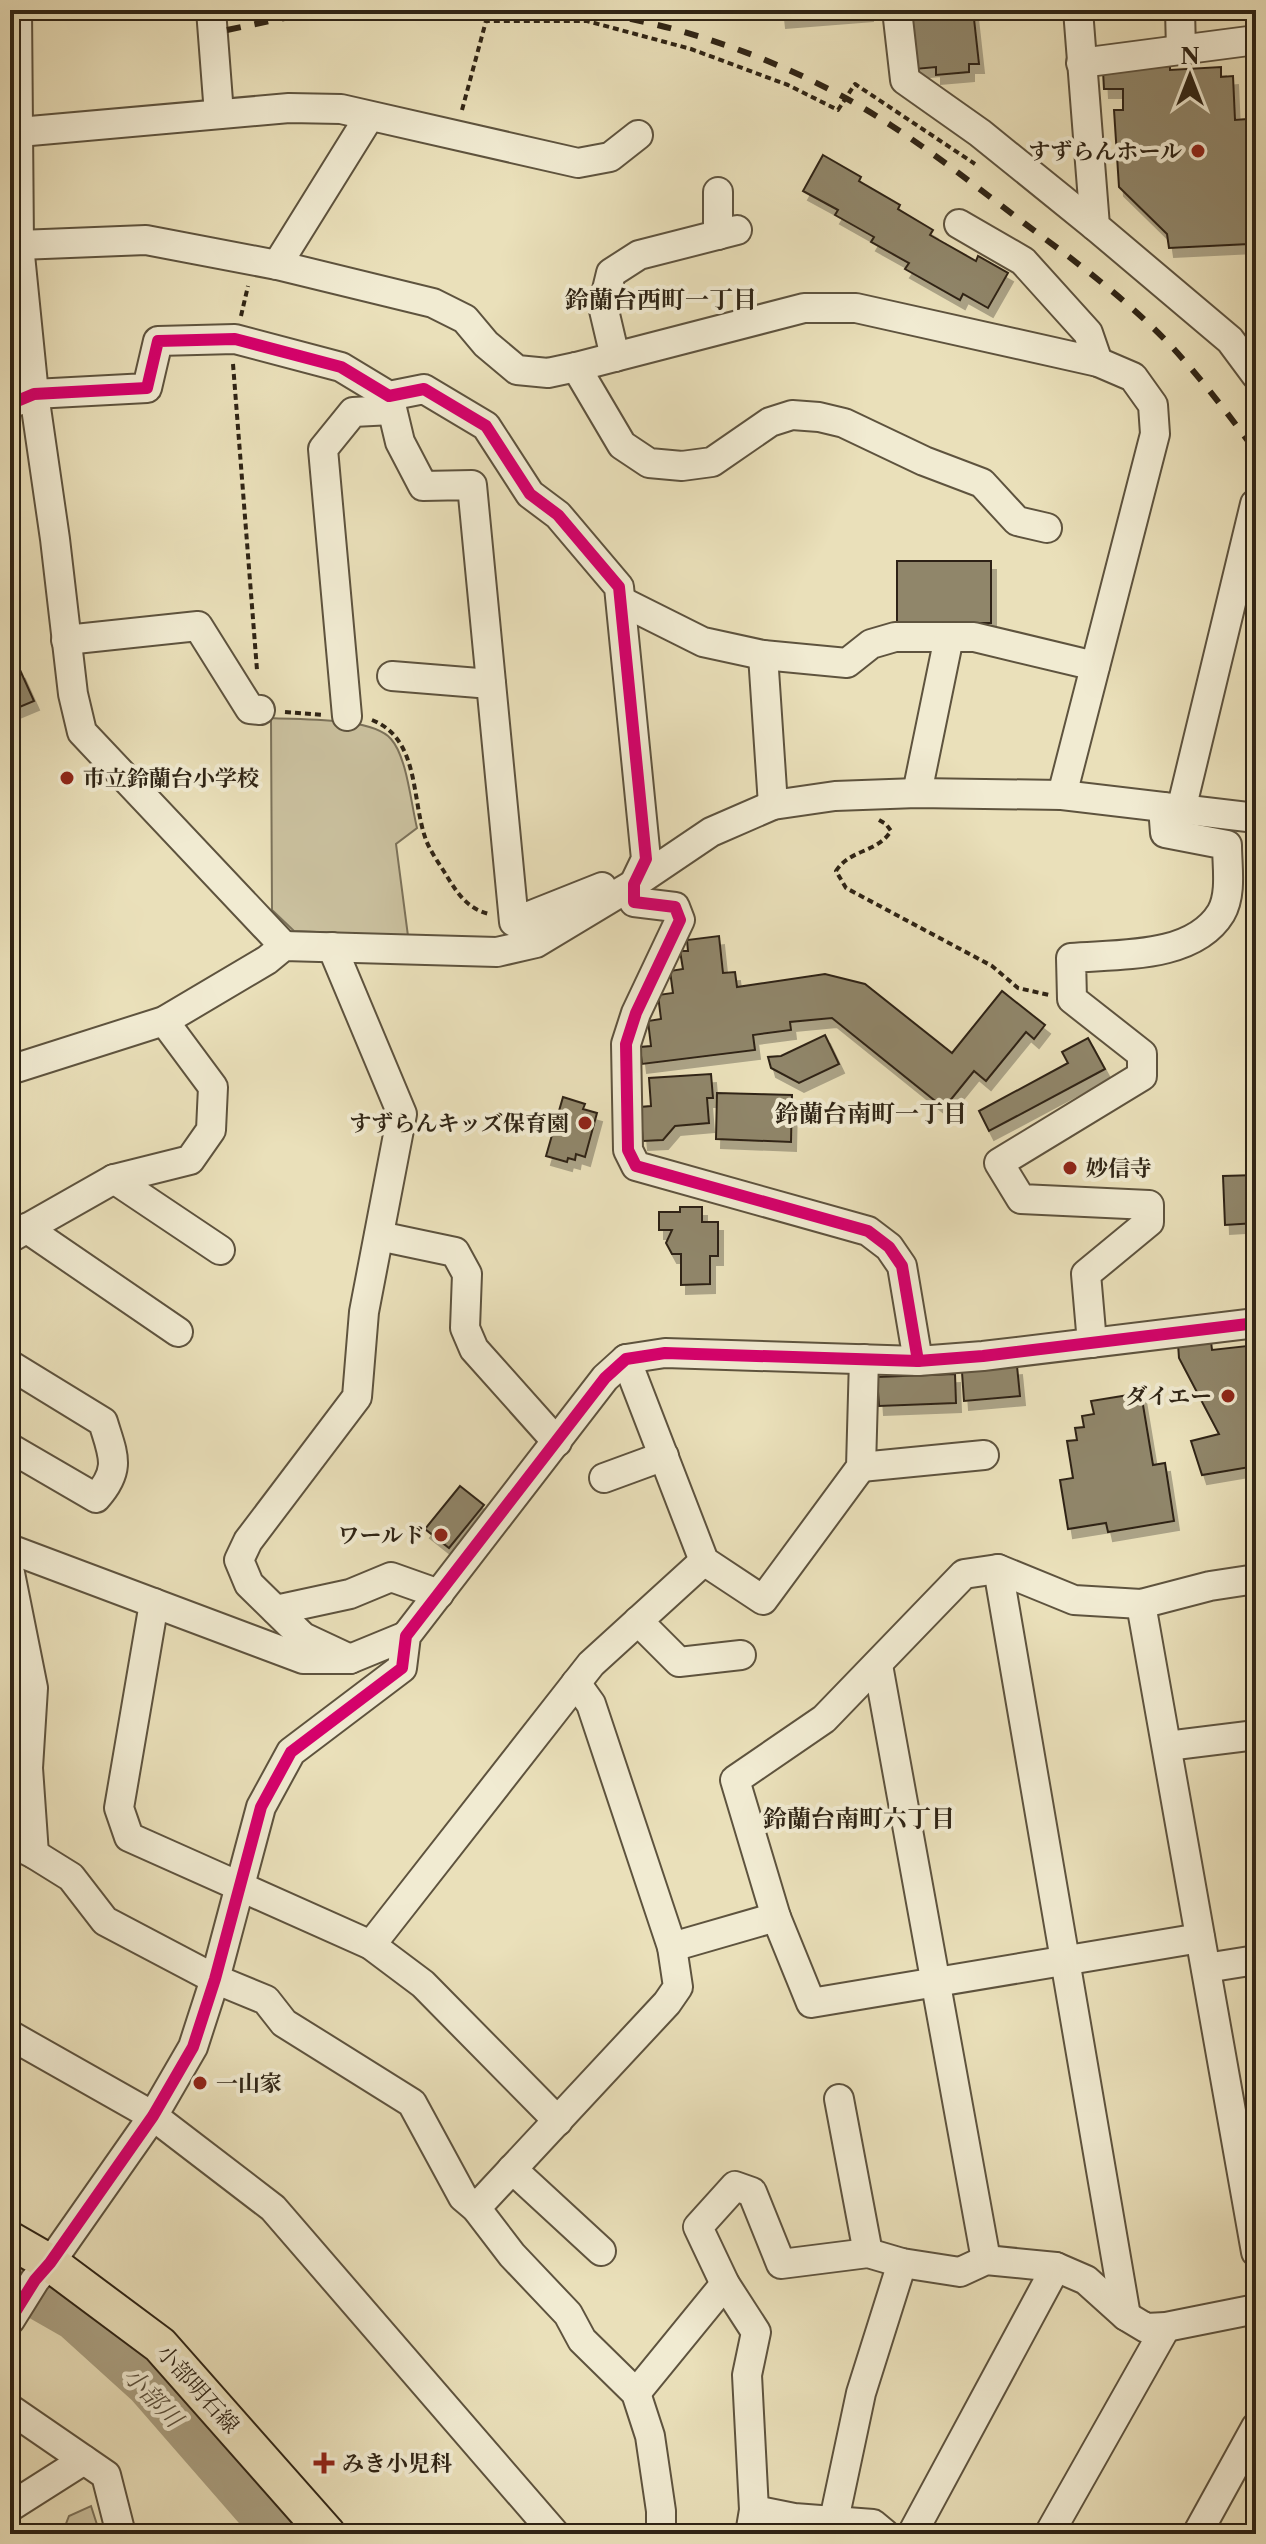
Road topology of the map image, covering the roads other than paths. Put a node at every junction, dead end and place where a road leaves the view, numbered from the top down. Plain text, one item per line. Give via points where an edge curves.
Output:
1 (17, 10) edge
2 (211, 10) edge
3 (897, 10) edge
4 (1078, 10) edge
5 (1180, 10) edge
6 (1256, 40) edge
7 (1181, 50) junction
8 (1081, 63) junction
9 (219, 114) junction
10 (369, 117) junction
11 (19, 132) junction
12 (638, 135) dead end
13 (718, 192) dead end
14 (959, 224) dead end
15 (1095, 226) junction
16 (14, 247) edge
17 (265, 263) junction
18 (615, 357) junction
19 (1098, 362) junction
20 (576, 367) junction
21 (1256, 375) edge
22 (22, 399) edge
23 (390, 403) junction
24 (1255, 504) edge
25 (1047, 528) dead end
26 (621, 601) junction
27 (949, 637) junction
28 (66, 640) junction
29 (763, 655) junction
30 (1095, 666) junction
31 (392, 676) dead end
32 (491, 684) junction
33 (260, 710) road end
34 (347, 716) road end
35 (917, 793) junction
36 (1062, 795) junction
37 (773, 805) junction
38 (1172, 809) junction
39 (1256, 818) edge
40 (634, 884) junction
41 (284, 946) junction
42 (332, 947) junction
43 (164, 1021) junction
44 (10, 1070) edge
45 (114, 1179) junction
46 (18, 1233) edge
47 (379, 1236) junction
48 (220, 1250) dead end
49 (1256, 1323) edge
50 (178, 1332) dead end
51 (1092, 1343) junction
52 (626, 1359) junction
53 (864, 1359) junction
54 (918, 1361) junction
55 (10, 1365) edge
56 (557, 1442) junction
57 (10, 1448) edge
58 (984, 1455) dead end
59 (664, 1456) junction
60 (861, 1467) junction
61 (604, 1478) dead end
62 (10, 1549) edge
63 (704, 1561) junction
64 (998, 1569) junction
65 (10, 1573) edge
66 (1256, 1579) edge
67 (439, 1594) junction
68 (154, 1603) junction
69 (1141, 1604) junction
70 (276, 1610) junction
71 (638, 1621) junction
72 (406, 1636) junction
73 (741, 1655) dead end
74 (350, 1659) junction
75 (878, 1665) junction
76 (576, 1683) junction
77 (1256, 1735) edge
78 (1167, 1746) junction
79 (17, 1849) edge
80 (239, 1886) junction
81 (776, 1917) junction
82 (1200, 1938) junction
83 (371, 1945) junction
84 (672, 1947) junction
85 (1066, 1960) junction
86 (1256, 1960) edge
87 (1206, 1968) junction
88 (215, 1979) junction
89 (937, 1981) junction
90 (10, 2035) edge
91 (839, 2099) dead end
92 (153, 2116) junction
93 (558, 2121) junction
94 (512, 2169) junction
95 (476, 2208) junction
96 (10, 2240) edge
97 (601, 2251) dead end
98 (1256, 2252) edge
99 (868, 2253) junction
100 (986, 2260) junction
101 (902, 2263) junction
102 (1056, 2267) junction
103 (42, 2272) junction
104 (725, 2284) junction
105 (1256, 2309) edge
106 (1126, 2316) junction
107 (12, 2317) edge
108 (1166, 2327) junction
109 (636, 2393) junction
110 (10, 2409) edge
111 (1256, 2427) edge
112 (84, 2460) junction
113 (10, 2507) edge
114 (834, 2520) junction
115 (752, 2522) edge
116 (121, 2534) edge
117 (327, 2534) edge
118 (555, 2534) edge
119 (661, 2534) edge
120 (885, 2534) edge
121 (912, 2534) edge
122 (1049, 2534) edge
123 (1197, 2534) edge

1 - 11 street
2 - 9 street
3 - 15 street via 905,80
4 - 8 street
5 - 7 street
6 - 7 street
7 - 8 street
8 - 15 street
9 - 10 street via 341,109
9 - 11 street
10 - 12 street via 578,163 610,157
10 - 17 street
11 - 16 street
13 - 18 street via 727,232 639,255 611,273 603,306
14 - 19 street via 1023,261 1088,333
15 - 21 street via 1230,340
16 - 17 street via 146,240
16 - 22 street
17 - 20 street via 433,303 465,319 517,370 548,373
18 - 19 street via 804,308 856,308
18 - 20 street
19 - 30 street via 1133,377 1153,405 1155,434
20 - 25 street via 622,445 649,463 712,462 770,422 792,415 819,417 982,483 1017,521
22 - 23 street via 147,388 158,341 235,339 341,367
22 - 28 street
23 - 26 street via 424,389 486,426 530,494 558,515 619,587
23 - 32 street via 400,442 423,486 472,485
23 - 34 street via 353,412 323,449
24 - 38 street
26 - 29 street via 703,642
26 - 40 street via 646,859
27 - 29 street via 895,637 871,644 847,663
27 - 30 street via 974,637
27 - 35 street
28 - 33 street via 198,626 250,709
28 - 41 street via 82,732
29 - 37 street
30 - 36 street
31 - 32 street
32 - 40 street via 514,922 611,884
35 - 36 street
35 - 37 street
36 - 38 street
37 - 40 street via 711,832
38 - 39 street
38 - 51 street via 1165,833 1227,845 1222,912 1204,932 1174,948 1071,958 1072,999 1142,1054 1142,1076 999,1163 1021,1199 1149,1205 1149,1222 1086,1274
40 - 42 street via 536,943 497,952
40 - 54 street via 634,902 675,907 680,920 626,1044 628,1150 636,1166 868,1231 902,1266
41 - 42 street
41 - 43 street
42 - 47 street via 402,1114
43 - 44 street
43 - 45 street via 213,1087 211,1130 190,1160
45 - 46 street
45 - 48 street
46 - 50 street
47 - 56 street via 455,1252 467,1274 465,1328 474,1349
47 - 70 street via 364,1312 357,1397 239,1560 249,1584
49 - 51 street
51 - 54 street
52 - 53 street via 665,1353
52 - 56 street via 605,1378
52 - 59 street
53 - 54 street
53 - 60 street
55 - 57 street via 103,1422 115,1463 108,1485 96,1498
56 - 67 street
58 - 60 street
59 - 61 street
59 - 63 street
60 - 63 street via 763,1600
62 - 68 street
63 - 71 street
64 - 69 street via 1074,1600
64 - 75 street via 964,1574
64 - 85 street
65 - 79 street via 33,1688
66 - 69 street
67 - 70 street via 391,1577 350,1594
67 - 72 street
68 - 74 street via 303,1659
68 - 80 street via 119,1808 129,1837
69 - 78 street
70 - 74 street via 303,1637
71 - 73 street via 679,1662
71 - 76 street
72 - 74 street
72 - 80 street via 402,1668 291,1752 261,1807
75 - 81 street via 824,1719 735,1780
75 - 89 street
76 - 83 street
76 - 84 street via 591,1704
77 - 78 street
78 - 82 street
79 - 88 street via 71,1877 105,1921
80 - 83 street
80 - 88 street
81 - 84 street
81 - 89 street via 811,2003
82 - 85 street
82 - 87 street
83 - 93 street via 423,1984
84 - 93 street via 678,1987
85 - 89 street
85 - 106 street
86 - 87 street
87 - 98 street
88 - 92 street via 193,2047
88 - 95 street via 266,2000 284,2023 412,2103 463,2197
89 - 100 street
90 - 92 street
91 - 99 street
92 - 103 street
92 - 118 street via 273,2208
93 - 94 street
94 - 95 street
94 - 97 street
95 - 109 street via 568,2314 582,2340
96 - 103 main road, 小部明石線
99 - 101 street
99 - 104 street via 781,2264 752,2192 735,2186 698,2227
100 - 101 street via 960,2272
100 - 102 street
101 - 114 street via 861,2393
102 - 106 street via 1086,2280
102 - 121 street
103 - 107 street
103 - 117 main road, 小部明石線 via 160,2345
104 - 109 street
104 - 115 street via 756,2332 747,2375
105 - 108 street
106 - 108 street via 1146,2328
108 - 122 street
109 - 119 street via 650,2436
110 - 112 street
111 - 123 street
112 - 113 street
112 - 116 street via 106,2475
114 - 115 street
114 - 120 street via 873,2524

